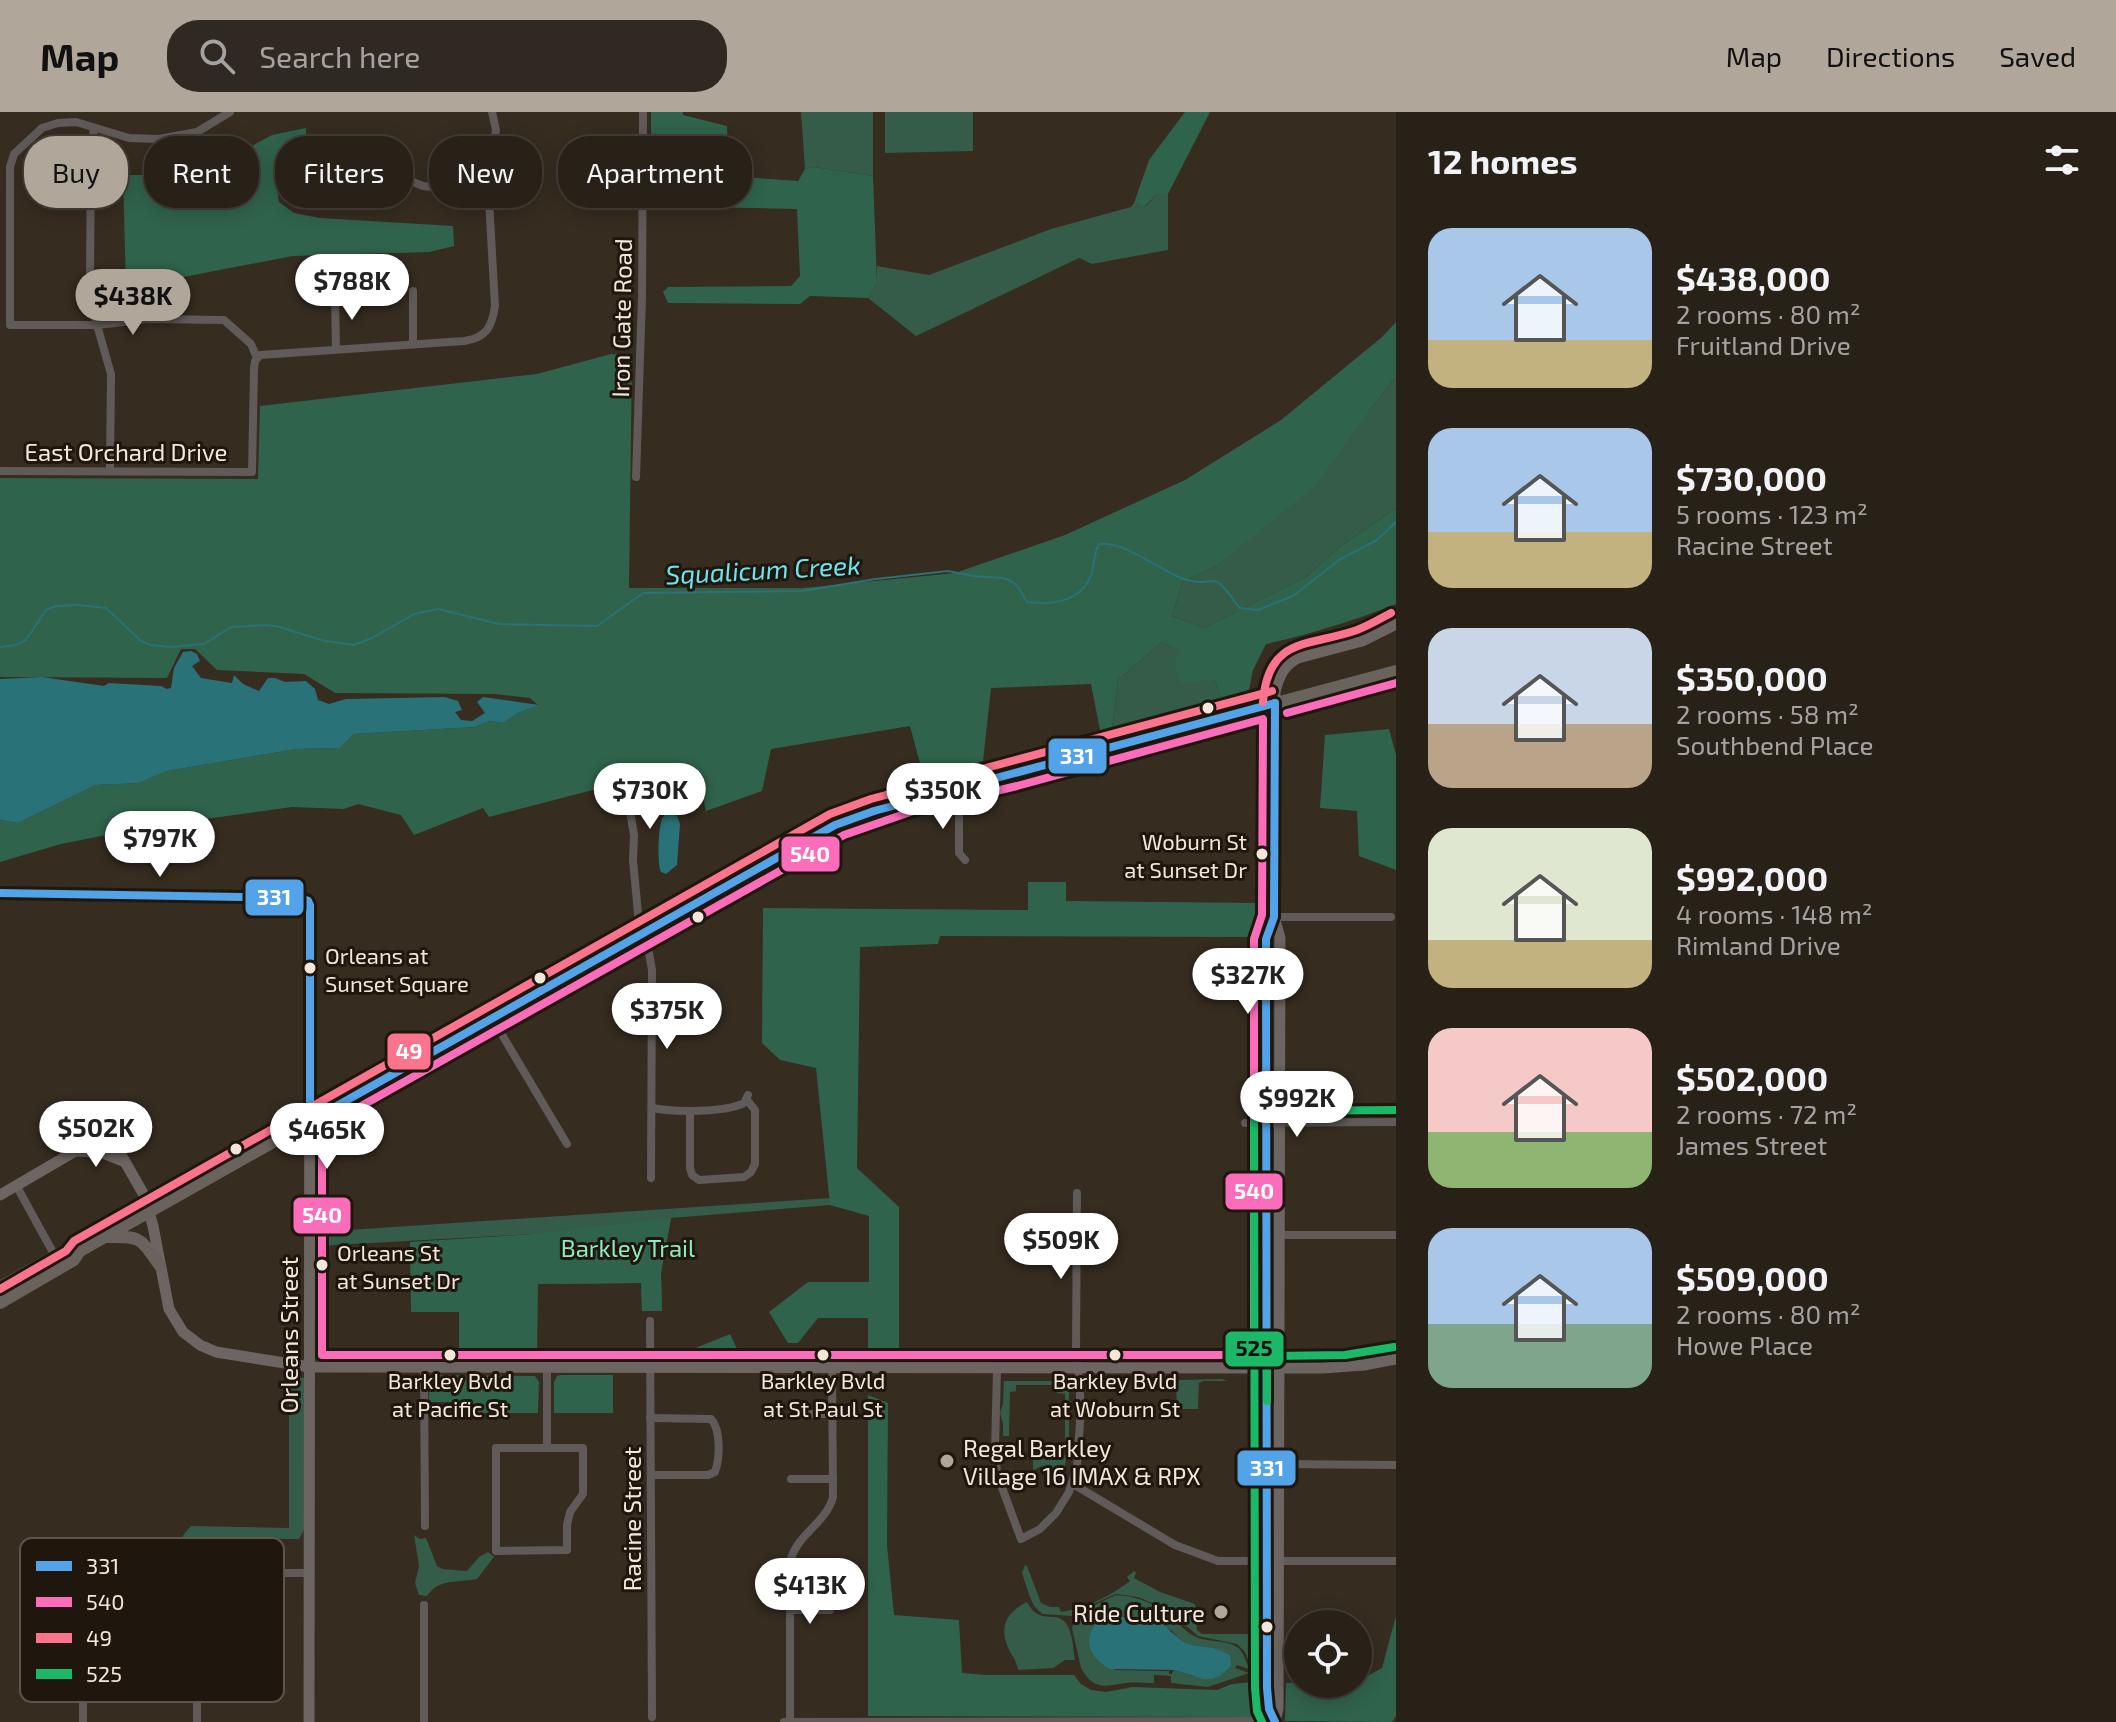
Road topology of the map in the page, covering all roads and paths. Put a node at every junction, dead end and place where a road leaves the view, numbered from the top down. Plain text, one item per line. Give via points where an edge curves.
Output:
1 (230, 112) edge
2 (492, 112) edge
3 (643, 112) edge
4 (94, 128) junction
5 (495, 136) edge
6 (489, 208) edge
7 (413, 291) dead end
8 (335, 296) dead end
9 (98, 325) junction
10 (413, 344) junction
11 (336, 349) junction
12 (257, 358) junction
13 (0, 471) edge
14 (110, 471) junction
15 (636, 477) dead end
16 (1396, 624) edge
17 (1396, 671) edge
18 (1275, 703) junction
19 (959, 789) junction
20 (629, 805) dead end
21 (965, 860) dead end
22 (0, 893) edge
23 (1274, 917) junction
24 (1391, 917) dead end
25 (640, 935) junction
26 (492, 1018) junction
27 (652, 1108) junction
28 (690, 1111) junction
29 (310, 1121) junction
30 (1396, 1122) edge
31 (1245, 1123) dead end
32 (1266, 1123) junction
33 (1280, 1123) junction
34 (567, 1144) dead end
35 (73, 1151) junction
36 (125, 1162) junction
37 (651, 1178) dead end
38 (16, 1185) junction
39 (1077, 1193) dead end
40 (0, 1195) edge
41 (149, 1212) junction
42 (1279, 1235) junction
43 (1396, 1235) edge
44 (104, 1237) junction
45 (80, 1251) junction
46 (55, 1256) junction
47 (160, 1266) junction
48 (0, 1287) edge
49 (0, 1303) edge
50 (650, 1321) dead end
51 (1396, 1359) edge
52 (310, 1367) junction
53 (424, 1367) junction
54 (547, 1367) junction
55 (650, 1367) junction
56 (832, 1367) junction
57 (997, 1367) junction
58 (1077, 1367) junction
59 (1273, 1367) junction
60 (792, 1414) dead end
61 (833, 1414) junction
62 (650, 1418) junction
63 (547, 1448) junction
64 (1279, 1464) junction
65 (1396, 1465) edge
66 (651, 1475) junction
67 (791, 1479) dead end
68 (833, 1479) junction
69 (1073, 1484) junction
70 (425, 1526) dead end
71 (1396, 1561) edge
72 (1273, 1562) junction
73 (284, 1573) edge
74 (309, 1573) junction
75 (424, 1605) dead end
76 (790, 1610) junction
77 (830, 1610) dead end
78 (652, 1720) edge
79 (309, 1722) edge
80 (424, 1722) edge
81 (784, 1722) edge
82 (790, 1722) edge
83 (991, 1722) edge
84 (1068, 1722) edge
85 (1166, 1722) edge
86 (1275, 1722) edge

1 - 4 street via 197,132 159,139 129,138
2 - 5 street
3 - 15 street, Iron Gate Road
4 - 9 street via 90,282
4 - 9 street via 76,122 42,128 14,154 10,325
6 - 10 street via 493,322 470,340
7 - 10 street
8 - 11 street
9 - 12 street via 148,319 224,320 251,344
9 - 14 street via 111,374
10 - 11 street
11 - 12 street
12 - 14 street, East Orchard Drive via 252,472
13 - 14 street, East Orchard Drive
16 - 18 main road via 1362,641 1291,662 1281,673
17 - 18 main road
18 - 19 main road
18 - 23 main road
19 - 21 street via 959,853
19 - 25 main road via 835,825
20 - 25 street
22 - 29 main road, Orleans Street via 308,901
23 - 24 street
23 - 32 main road via 1266,939
23 - 33 main road via 1280,938
25 - 26 main road
25 - 27 street via 652,970
26 - 29 main road
26 - 34 street
27 - 28 street
27 - 37 street
28 - 28 street via 741,1106 747,1097 755,1110 755,1164 750,1174 699,1180 692,1175
29 - 41 main road
29 - 52 main road, Orleans Street
30 - 33 street
31 - 32 street
32 - 33 street
32 - 59 main road
33 - 42 main road
35 - 36 main road via 100,1152
35 - 36 main road via 108,1132
35 - 38 main road
36 - 41 main road
38 - 40 main road
38 - 46 street
39 - 58 street
41 - 44 main road
41 - 47 main road
42 - 43 street
42 - 59 main road
44 - 45 main road
44 - 47 main road via 138,1239
45 - 46 main road via 68,1249
45 - 49 main road via 74,1260
46 - 48 main road
47 - 52 main road via 170,1314 190,1338 216,1352
50 - 55 street, Racine Street
51 - 59 main road via 1346,1367
52 - 53 main road
52 - 74 main road, Orleans Street
53 - 54 main road
53 - 70 street
54 - 55 main road
54 - 63 street
55 - 56 main road
55 - 62 street, Racine Street
56 - 57 main road
56 - 61 street
57 - 58 main road
57 - 69 street via 997,1474 1021,1539 1051,1518
58 - 59 main road
58 - 69 street via 1080,1422
59 - 64 main road
59 - 72 main road
60 - 61 street
61 - 68 street
62 - 66 street, Racine Street
62 - 66 street via 711,1419 717,1453 715,1472 708,1475
63 - 63 street via 496,1448 496,1551 567,1550 570,1512 583,1494 583,1448
64 - 65 street
64 - 72 main road
66 - 78 street, Racine Street
67 - 68 street
68 - 76 street via 827,1511 792,1556
69 - 72 street via 1189,1551 1225,1562
71 - 72 street
72 - 86 main road via 1267,1688
73 - 74 street
74 - 79 main road, Orleans Street
75 - 80 street
76 - 77 street
76 - 82 street
81 - 82 street
82 - 83 street
83 - 84 street
84 - 85 street
85 - 86 street

